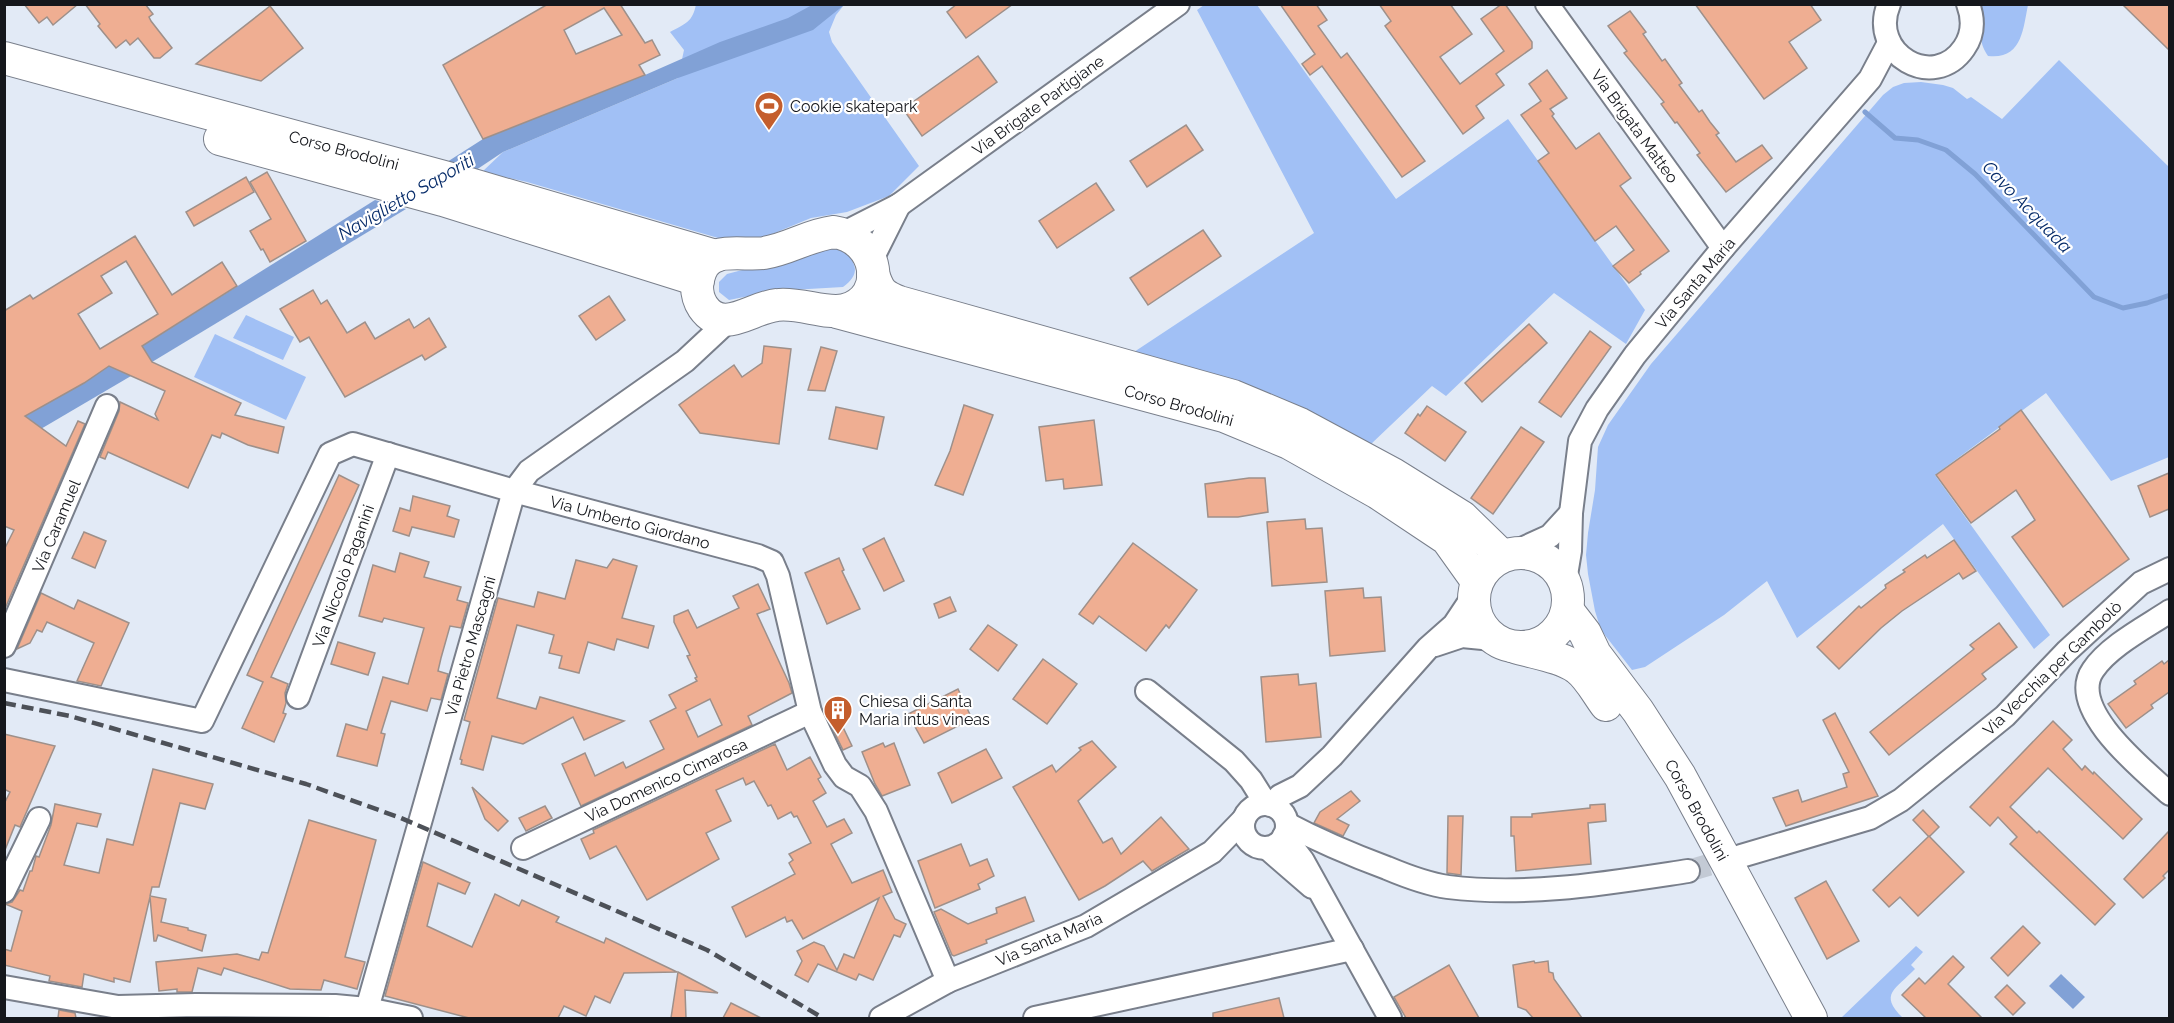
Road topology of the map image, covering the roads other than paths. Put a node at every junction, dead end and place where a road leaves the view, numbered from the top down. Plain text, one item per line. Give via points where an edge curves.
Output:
1 (1178, 4) edge
2 (1547, 4) edge
3 (1968, 5) edge
4 (1885, 7) edge
5 (1889, 43) junction
6 (4, 58) edge
7 (1905, 60) junction
8 (1870, 79) junction
9 (4, 80) edge
10 (899, 205) junction
11 (844, 233) junction
12 (1723, 248) junction
13 (872, 267) junction
14 (707, 268) junction
15 (837, 312) junction
16 (717, 315) junction
17 (107, 406) dead end
18 (388, 454) junction
19 (514, 491) junction
20 (1571, 513) junction
21 (1509, 554) junction
22 (2169, 569) edge
23 (1476, 588) junction
24 (1567, 596) junction
25 (2169, 611) edge
26 (1504, 643) junction
27 (4, 646) edge
28 (1428, 648) junction
29 (4, 680) edge
30 (1147, 691) dead end
31 (298, 697) dead end
32 (810, 712) junction
33 (2169, 794) edge
34 (39, 819) dead end
35 (1269, 824) junction
36 (523, 848) dead end
37 (1344, 852) junction
38 (1741, 856) tunnel mouth
39 (1688, 871) tunnel mouth
40 (4, 891) edge
41 (1322, 896) junction
42 (1352, 949) junction
43 (948, 981) junction
44 (4, 987) edge
45 (367, 1009) junction
46 (327, 1012) edge
47 (110, 1013) edge
48 (895, 1015) edge
49 (411, 1018) edge
50 (1035, 1018) edge
51 (1390, 1018) edge
52 (1788, 1018) edge
53 (1811, 1018) edge

1 - 10 street, Via Brigate Partigiane
2 - 12 street, Via Brigata Matteo
3 - 7 street via 1972,23 1969,40 1959,55 1931,68
4 - 5 street via 1884,28
5 - 7 street
5 - 8 street, Via Santa Maria
6 - 14 main road, Corso Brodolini via 466,183
7 - 8 street, Via Santa Maria
8 - 12 street, Via Santa Maria
9 - 14 main road, Corso Brodolini
10 - 11 street, Via Brigate Partigiane
10 - 13 street, Via Brigate Partigiane
11 - 13 main road, Corso Brodolini via 869,253
11 - 14 main road, Corso Brodolini via 819,233 783,249
12 - 20 street, Via Santa Maria via 1635,355 1597,409 1580,441
13 - 15 main road via 872,283 864,300
13 - 21 main road, Corso Brodolini via 878,289 899,302 1233,396 1300,424 1393,474 1462,517
14 - 16 main road via 697,291 700,303
15 - 16 main road, Corso Brodolini via 800,304 777,304
15 - 23 main road, Corso Brodolini via 1224,416 1289,443 1447,539
16 - 19 street, Via Pietro Mascagni via 685,361 529,471
17 - 27 street, Via Caramuel
18 - 19 street, Via Umberto Giordano
18 - 29 street, Via Umberto Giordano via 353,444 330,454 202,721
18 - 31 street, Via Niccolò Paganini
19 - 32 street, Via Umberto Giordano via 771,562 778,576
19 - 45 street, Via Pietro Mascagni
20 - 21 street via 1550,536
20 - 24 street, Via Santa Maria
21 - 23 main road via 1488,566
21 - 24 main road, Corso Brodolini via 1531,553 1545,558 1557,568
22 - 38 street, Via Vecchia per Gambolò via 2141,583 2067,651 2005,716 1902,800 1870,818
23 - 26 main road, Corso Brodolini via 1478,620
23 - 28 street via 1454,625
24 - 26 main road via 1557,632 1538,645
24 - 53 main road, Corso Brodolini via 1595,654 1680,776
25 - 33 street via 2107,655 2092,671 2086,691 2098,720 2126,754
26 - 28 street via 1462,636
26 - 52 main road, Corso Brodolini via 1554,658 1576,667 1584,675 1662,786
28 - 35 street
30 - 35 street via 1234,761 1251,780
32 - 36 street, Via Domenico Cimarosa
32 - 43 street, Via Umberto Giordano via 835,765 844,777 860,786 876,811
34 - 40 street
35 - 37 street
35 - 41 street via 1303,861
35 - 43 street, Via Santa Maria via 1212,852 1086,926
37 - 39 street via 1446,887 1516,892
37 - 41 street via 1330,861 1322,882
41 - 42 street
42 - 50 street
42 - 51 street
43 - 48 street, Via Santa Maria
44 - 47 street
45 - 46 street
45 - 49 street
46 - 47 street via 196,1005

